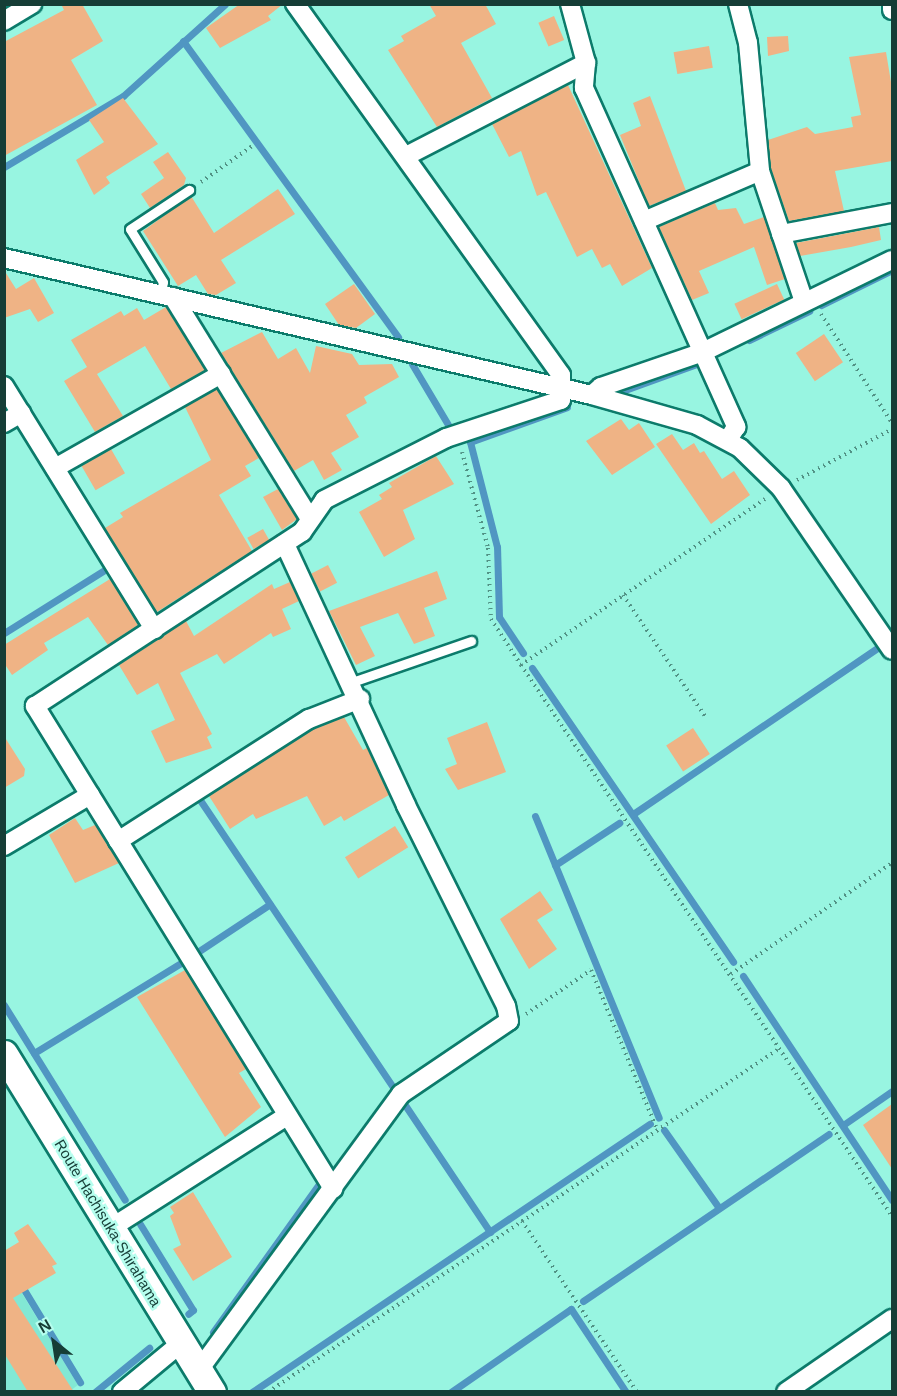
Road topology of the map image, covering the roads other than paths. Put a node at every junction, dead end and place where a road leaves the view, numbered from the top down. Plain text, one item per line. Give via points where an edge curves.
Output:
1 (32, 4) edge
2 (295, 4) edge
3 (570, 4) edge
4 (738, 4) edge
5 (891, 4) edge
6 (892, 10) edge
7 (4, 21) edge
8 (586, 63) junction
9 (405, 156) junction
10 (760, 171) junction
11 (189, 190) road end
12 (892, 213) edge
13 (644, 221) junction
14 (781, 234) junction
15 (4, 258) edge
16 (892, 260) edge
17 (167, 296) junction
18 (807, 300) junction
19 (703, 352) junction
20 (221, 374) junction
21 (4, 386) edge
22 (563, 389) junction
23 (592, 395) junction
24 (21, 413) junction
25 (4, 423) edge
26 (728, 441) junction
27 (55, 468) junction
28 (309, 517) junction
29 (285, 544) junction
30 (154, 629) junction
31 (471, 641) dead end
32 (892, 650) edge
33 (352, 682) junction
34 (360, 699) junction
35 (90, 795) junction
36 (118, 841) junction
37 (4, 846) edge
38 (4, 1054) edge
39 (287, 1116) junction
40 (333, 1189) junction
41 (111, 1228) junction
42 (892, 1319) edge
43 (181, 1343) junction
44 (206, 1381) edge
45 (122, 1392) edge
46 (786, 1392) edge

1 - 7 street
2 - 9 street
3 - 8 street
4 - 10 street via 748,43
5 - 6 street
8 - 9 street
8 - 13 street via 584,88
9 - 22 street via 561,375
10 - 13 street
10 - 14 street
11 - 17 lane via 130,229 163,282
12 - 14 street
13 - 19 street
14 - 18 street
15 - 17 street
16 - 18 street
17 - 20 street
17 - 22 street
18 - 19 street
19 - 23 street via 601,387
19 - 26 street via 736,427
20 - 27 street
20 - 28 street
21 - 24 street
22 - 23 street
22 - 28 street via 561,400 446,438 324,500
23 - 26 street via 656,411
24 - 25 street
24 - 27 street
26 - 32 street via 781,488
27 - 30 street
28 - 29 street via 302,532
29 - 30 street
29 - 33 street
30 - 35 street via 35,706
31 - 33 lane
33 - 34 street
34 - 36 street via 309,719
34 - 40 street via 406,805 506,1006 509,1021 401,1094
35 - 36 street
35 - 37 street
36 - 39 street
38 - 41 main road, Route Hachisuka-Shirahama
39 - 40 street
39 - 41 street
40 - 44 street
41 - 43 main road, Route Hachisuka-Shirahama
42 - 46 street
43 - 44 main road, Route Hachisuka-Shirahama
43 - 45 street

